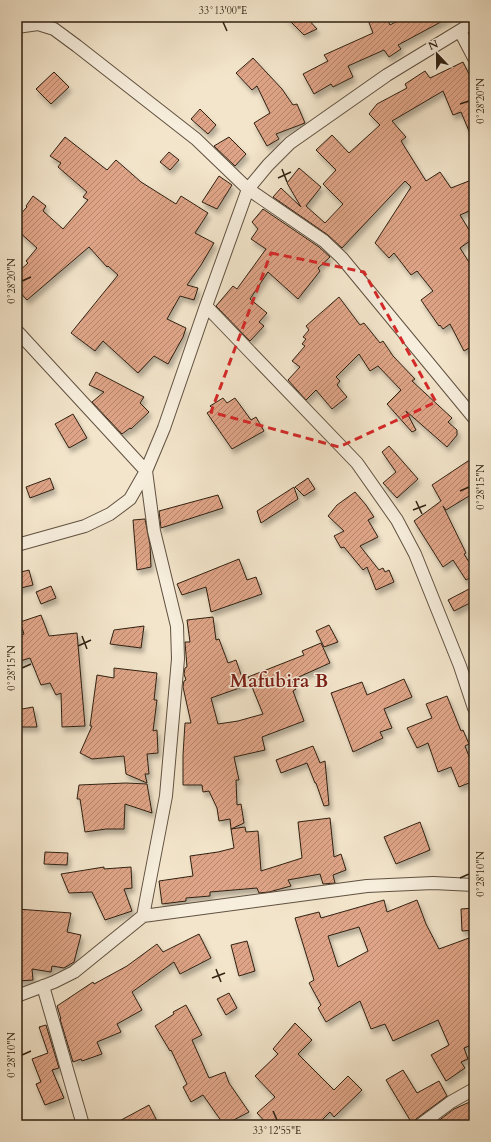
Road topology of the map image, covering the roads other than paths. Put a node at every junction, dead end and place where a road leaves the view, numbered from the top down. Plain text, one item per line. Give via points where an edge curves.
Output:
1 (474, 22) edge
2 (17, 27) edge
3 (460, 31) junction
4 (474, 58) edge
5 (248, 189) junction
6 (206, 306) junction
7 (17, 330) edge
8 (474, 418) edge
9 (146, 471) junction
10 (17, 545) edge
11 (474, 708) edge
12 (474, 885) edge
13 (143, 916) junction
14 (43, 986) junction
15 (17, 996) edge
16 (474, 1089) edge
17 (83, 1125) edge
18 (420, 1125) edge

1 - 3 street
2 - 5 street via 38,24 54,29 196,138
3 - 4 street
3 - 5 street via 387,75 290,143
5 - 6 street
5 - 8 street via 324,241 342,258
6 - 9 street via 164,428
6 - 11 street via 345,449 397,520 415,554
7 - 9 street
9 - 10 street via 130,498 110,514 84,526
9 - 13 street via 154,532 177,626 178,659 166,796
12 - 13 street via 433,883 367,886
13 - 14 street via 74,972
14 - 15 street
14 - 17 street
16 - 18 street

